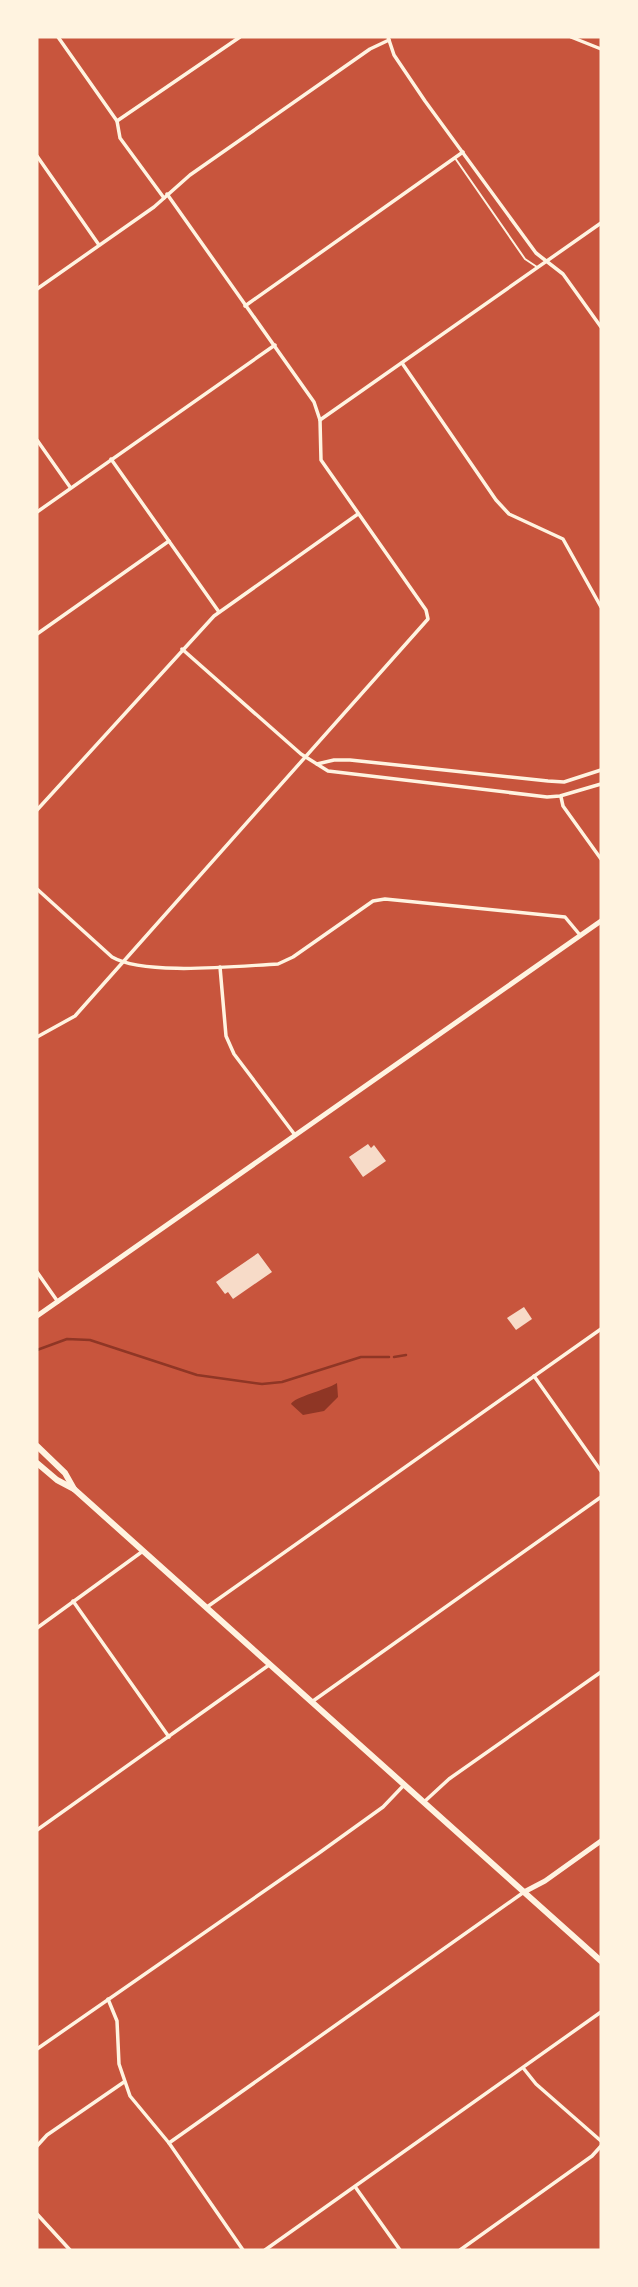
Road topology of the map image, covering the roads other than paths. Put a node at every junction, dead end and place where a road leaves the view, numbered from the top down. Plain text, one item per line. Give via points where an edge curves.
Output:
1 (58, 37) edge
2 (240, 37) edge
3 (571, 37) edge
4 (389, 38) edge
5 (601, 49) edge
6 (117, 121) junction
7 (464, 151) junction
8 (37, 156) edge
9 (454, 158) junction
10 (166, 196) junction
11 (601, 223) edge
12 (99, 245) junction
13 (546, 261) junction
14 (538, 267) junction
15 (37, 289) edge
16 (245, 306) junction
17 (601, 327) edge
18 (275, 345) junction
19 (402, 363) junction
20 (320, 419) junction
21 (37, 440) edge
22 (111, 459) junction
23 (71, 488) junction
24 (37, 512) edge
25 (358, 514) junction
26 (169, 541) junction
27 (601, 607) edge
28 (219, 612) junction
29 (37, 634) edge
30 (182, 649) junction
31 (307, 758) junction
32 (317, 764) junction
33 (601, 770) edge
34 (601, 784) edge
35 (560, 796) junction
36 (37, 810) edge
37 (601, 859) edge
38 (37, 888) edge
39 (601, 921) edge
40 (580, 935) junction
41 (123, 964) junction
42 (220, 966) junction
43 (37, 1037) edge
44 (295, 1135) junction
45 (37, 1272) edge
46 (58, 1302) junction
47 (37, 1316) edge
48 (601, 1329) edge
49 (534, 1376) junction
50 (37, 1446) edge
51 (37, 1463) edge
52 (601, 1471) edge
53 (75, 1489) junction
54 (601, 1497) edge
55 (144, 1550) junction
56 (73, 1601) junction
57 (207, 1607) junction
58 (37, 1628) edge
59 (271, 1664) junction
60 (601, 1672) edge
61 (313, 1700) junction
62 (169, 1737) junction
63 (405, 1784) junction
64 (424, 1802) junction
65 (37, 1830) edge
66 (601, 1841) edge
67 (524, 1892) junction
68 (601, 1961) edge
69 (108, 2000) junction
70 (601, 2012) edge
71 (37, 2049) edge
72 (524, 2068) junction
73 (124, 2082) junction
74 (169, 2143) junction
75 (601, 2143) edge
76 (37, 2146) edge
77 (356, 2188) junction
78 (37, 2214) edge
79 (70, 2250) edge
80 (243, 2250) edge
81 (265, 2250) edge
82 (400, 2250) edge
83 (460, 2250) edge

1 - 6 street
2 - 6 street
3 - 5 street
4 - 7 street via 394,55
4 - 10 street
6 - 10 street via 120,138
7 - 9 street
7 - 13 street
8 - 12 street
9 - 14 lane via 526,259
9 - 16 street
10 - 12 street
10 - 16 street
11 - 13 street
12 - 15 street
13 - 14 street
13 - 17 street via 563,274
14 - 19 street
16 - 18 street
18 - 20 street via 314,402
18 - 22 street
19 - 20 street
19 - 27 street via 502,507 570,547
20 - 25 street via 321,460
21 - 23 street
22 - 23 street
22 - 26 street
23 - 24 street
25 - 28 street
25 - 31 street via 428,619
26 - 28 street
26 - 29 street
28 - 30 street
30 - 31 street
30 - 36 street
31 - 32 street
31 - 41 street
32 - 33 street via 350,760 564,782
32 - 35 street via 342,774
34 - 35 street
35 - 37 street
38 - 41 street
39 - 40 street
40 - 42 street via 565,917 385,899 373,901 278,964
40 - 44 street
41 - 42 street
41 - 43 street via 75,1016
42 - 44 street via 226,1036 234,1054
44 - 46 street
45 - 46 street
46 - 47 street
48 - 49 street
49 - 52 street
49 - 57 street
50 - 53 main road via 65,1472
51 - 53 main road
53 - 55 main road
54 - 61 street
55 - 56 street
55 - 57 main road
56 - 58 street
56 - 62 street
57 - 59 main road
59 - 61 main road
59 - 62 street
60 - 64 street via 449,1779
61 - 63 main road
62 - 65 street
63 - 64 main road
63 - 69 street via 383,1807
64 - 67 main road
66 - 67 street
67 - 68 main road
67 - 74 street
69 - 71 street
69 - 73 street via 117,2021
70 - 72 street
72 - 75 street
72 - 77 street
73 - 74 street
73 - 76 street
74 - 80 street
75 - 83 street via 592,2156
77 - 81 street
77 - 82 street
78 - 79 street

